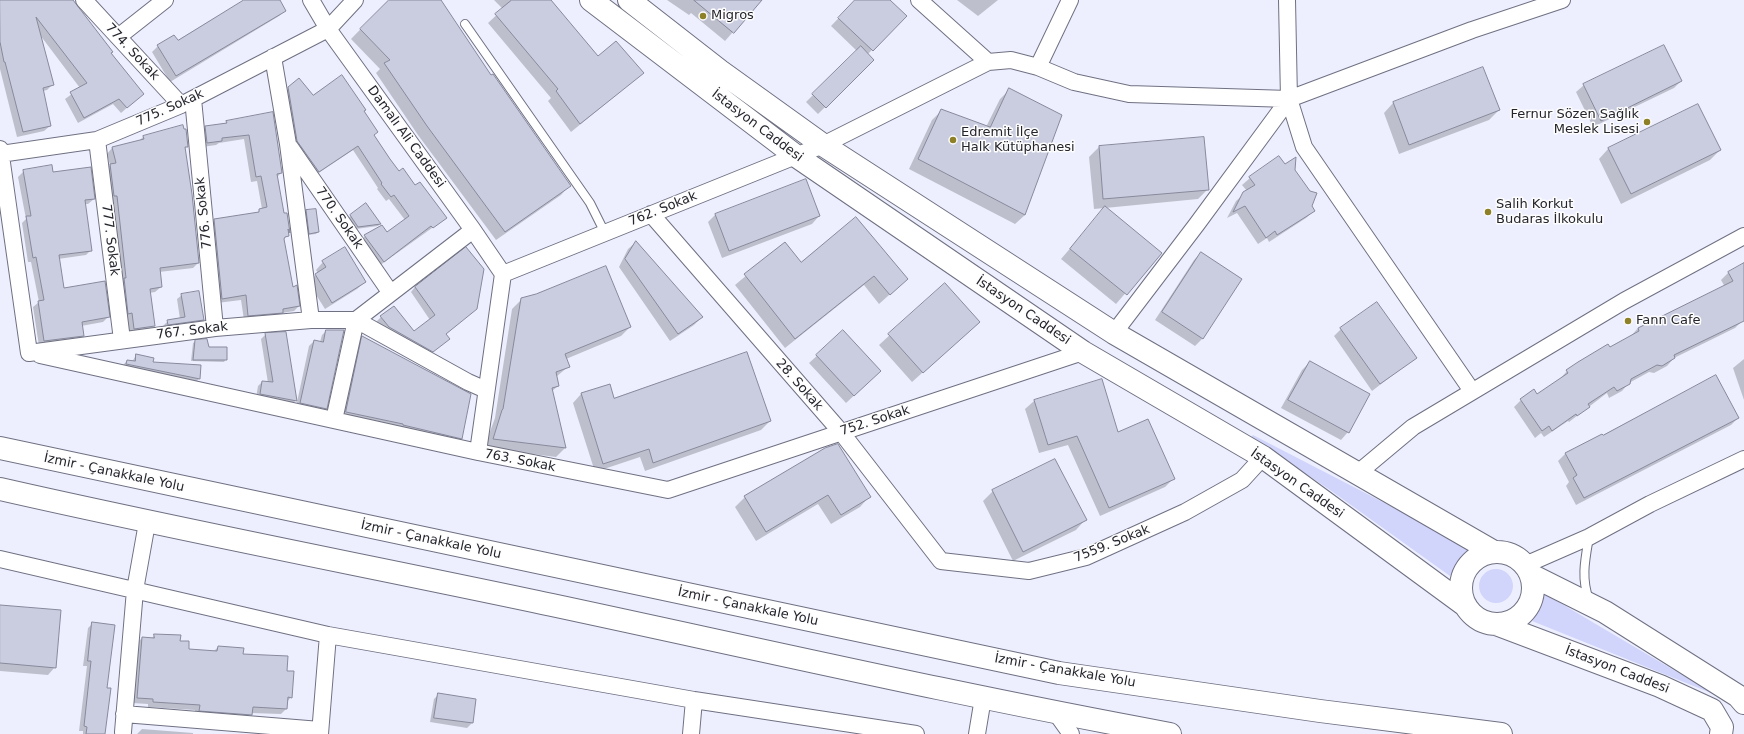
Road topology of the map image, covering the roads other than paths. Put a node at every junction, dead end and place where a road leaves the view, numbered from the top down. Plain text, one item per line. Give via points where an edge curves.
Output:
1 (84, 0) edge
2 (165, 0) edge
3 (311, 0) edge
4 (355, 0) edge
5 (591, 0) edge
6 (629, 0) edge
7 (919, 0) edge
8 (1070, 0) edge
9 (1287, 0) edge
10 (1562, 0) edge
11 (934, 6) edge
12 (465, 24) dead end
13 (328, 29) junction
14 (118, 37) junction
15 (273, 57) junction
16 (988, 62) junction
17 (1038, 67) junction
18 (1289, 99) junction
19 (187, 102) junction
20 (97, 140) junction
21 (288, 144) junction
22 (823, 145) junction
23 (0, 152) edge
24 (796, 156) junction
25 (650, 214) junction
26 (474, 230) junction
27 (606, 232) junction
28 (1744, 236) edge
29 (503, 274) junction
30 (390, 292) junction
31 (311, 320) junction
32 (356, 320) junction
33 (215, 328) junction
34 (1114, 333) junction
35 (122, 340) junction
36 (29, 352) junction
37 (1083, 352) junction
38 (486, 390) junction
39 (1472, 391) junction
40 (334, 420) junction
41 (841, 432) junction
42 (0, 448) edge
43 (478, 452) junction
44 (1263, 457) junction
45 (1744, 459) edge
46 (1358, 473) junction
47 (0, 489) edge
48 (668, 490) joint
49 (147, 523) junction
50 (1589, 537) junction
51 (1494, 552) junction
52 (0, 559) edge
53 (941, 561) joint
54 (1528, 570) junction
55 (135, 590) junction
56 (1590, 605) junction
57 (1466, 606) junction
58 (1496, 624) junction
59 (328, 635) junction
60 (983, 698) junction
61 (694, 700) junction
62 (1744, 703) edge
63 (1056, 713) junction
64 (124, 714) junction
65 (122, 732) dead end
66 (320, 732) edge
67 (691, 734) edge
68 (916, 734) edge
69 (977, 734) edge
70 (1071, 734) edge
71 (1170, 734) edge
72 (1501, 734) edge
73 (1721, 734) edge

1 - 14 street, 774. Sokak
2 - 14 street
3 - 13 street, Damalı Ali Caddesi
4 - 13 street
5 - 24 main road, İstasyon Caddesi
6 - 22 main road, İstasyon Caddesi via 720,71
7 - 11 street
8 - 17 street
9 - 18 street
10 - 18 street via 1472,30
11 - 16 street
12 - 27 lane via 590,203
13 - 15 street, 775. Sokak
13 - 26 street, Damalı Ali Caddesi
14 - 19 street, 774. Sokak
15 - 19 street, 775. Sokak
15 - 21 street, 770. Sokak
16 - 17 street via 1011,60
16 - 22 street, 762. Sokak
17 - 18 street via 1074,82 1129,94
18 - 34 street
18 - 39 street via 1304,147
19 - 20 street, 775. Sokak
19 - 33 street, 776. Sokak
20 - 23 street, 775. Sokak
20 - 35 street, 777. Sokak
21 - 30 street, 770. Sokak
21 - 31 street, 770. Sokak
22 - 24 street, 762. Sokak
22 - 34 main road, İstasyon Caddesi
23 - 36 street
24 - 25 street, 762. Sokak
24 - 37 main road, İstasyon Caddesi
25 - 27 street, 762. Sokak
25 - 41 street, 28. Sokak
26 - 29 street, Damalı Ali Caddesi
26 - 30 street
27 - 29 street, 762. Sokak
28 - 39 street via 1624,301
29 - 38 street, 763. Sokak
30 - 32 street
31 - 32 street, 767. Sokak
31 - 33 street, 767. Sokak
32 - 38 street, 767. Sokak
32 - 40 street
33 - 35 street, 767. Sokak
34 - 46 main road, İstasyon Caddesi
35 - 36 street, 767. Sokak
36 - 40 street
37 - 41 street, 752. Sokak
37 - 44 main road, İstasyon Caddesi
38 - 43 street, 763. Sokak
39 - 46 street via 1413,426
40 - 43 street
41 - 48 street, 752. Sokak
41 - 53 street, 28. Sokak
42 - 72 main road, İzmir - Çanakkale Yolu via 1059,673
43 - 48 street, 763. Sokak
44 - 53 street, 7559. Sokak via 1242,480 1185,512 1086,557 1029,571
44 - 57 main road, İstasyon Caddesi
45 - 50 street via 1650,504
46 - 51 main road, İstasyon Caddesi
47 - 49 main road
49 - 55 street
49 - 60 main road via 549,604
50 - 54 street
50 - 56 lane via 1583,567 1584,586
51 - 54 main road, İstasyon Caddesi via 1517,557
51 - 57 main road via 1472,562 1465,572 1462,595
52 - 55 street
54 - 56 main road, İstasyon Caddesi
54 - 58 main road via 1534,587 1527,609 1508,623
55 - 59 street
55 - 64 street
56 - 62 main road, İstasyon Caddesi via 1738,696
57 - 58 main road, İstasyon Caddesi via 1474,615
58 - 73 main road, İstasyon Caddesi via 1660,686 1712,710 1722,727
59 - 61 street
59 - 66 street
60 - 63 main road
60 - 69 street
61 - 67 street
61 - 68 street
63 - 70 street
63 - 71 main road
64 - 65 street
64 - 66 street

